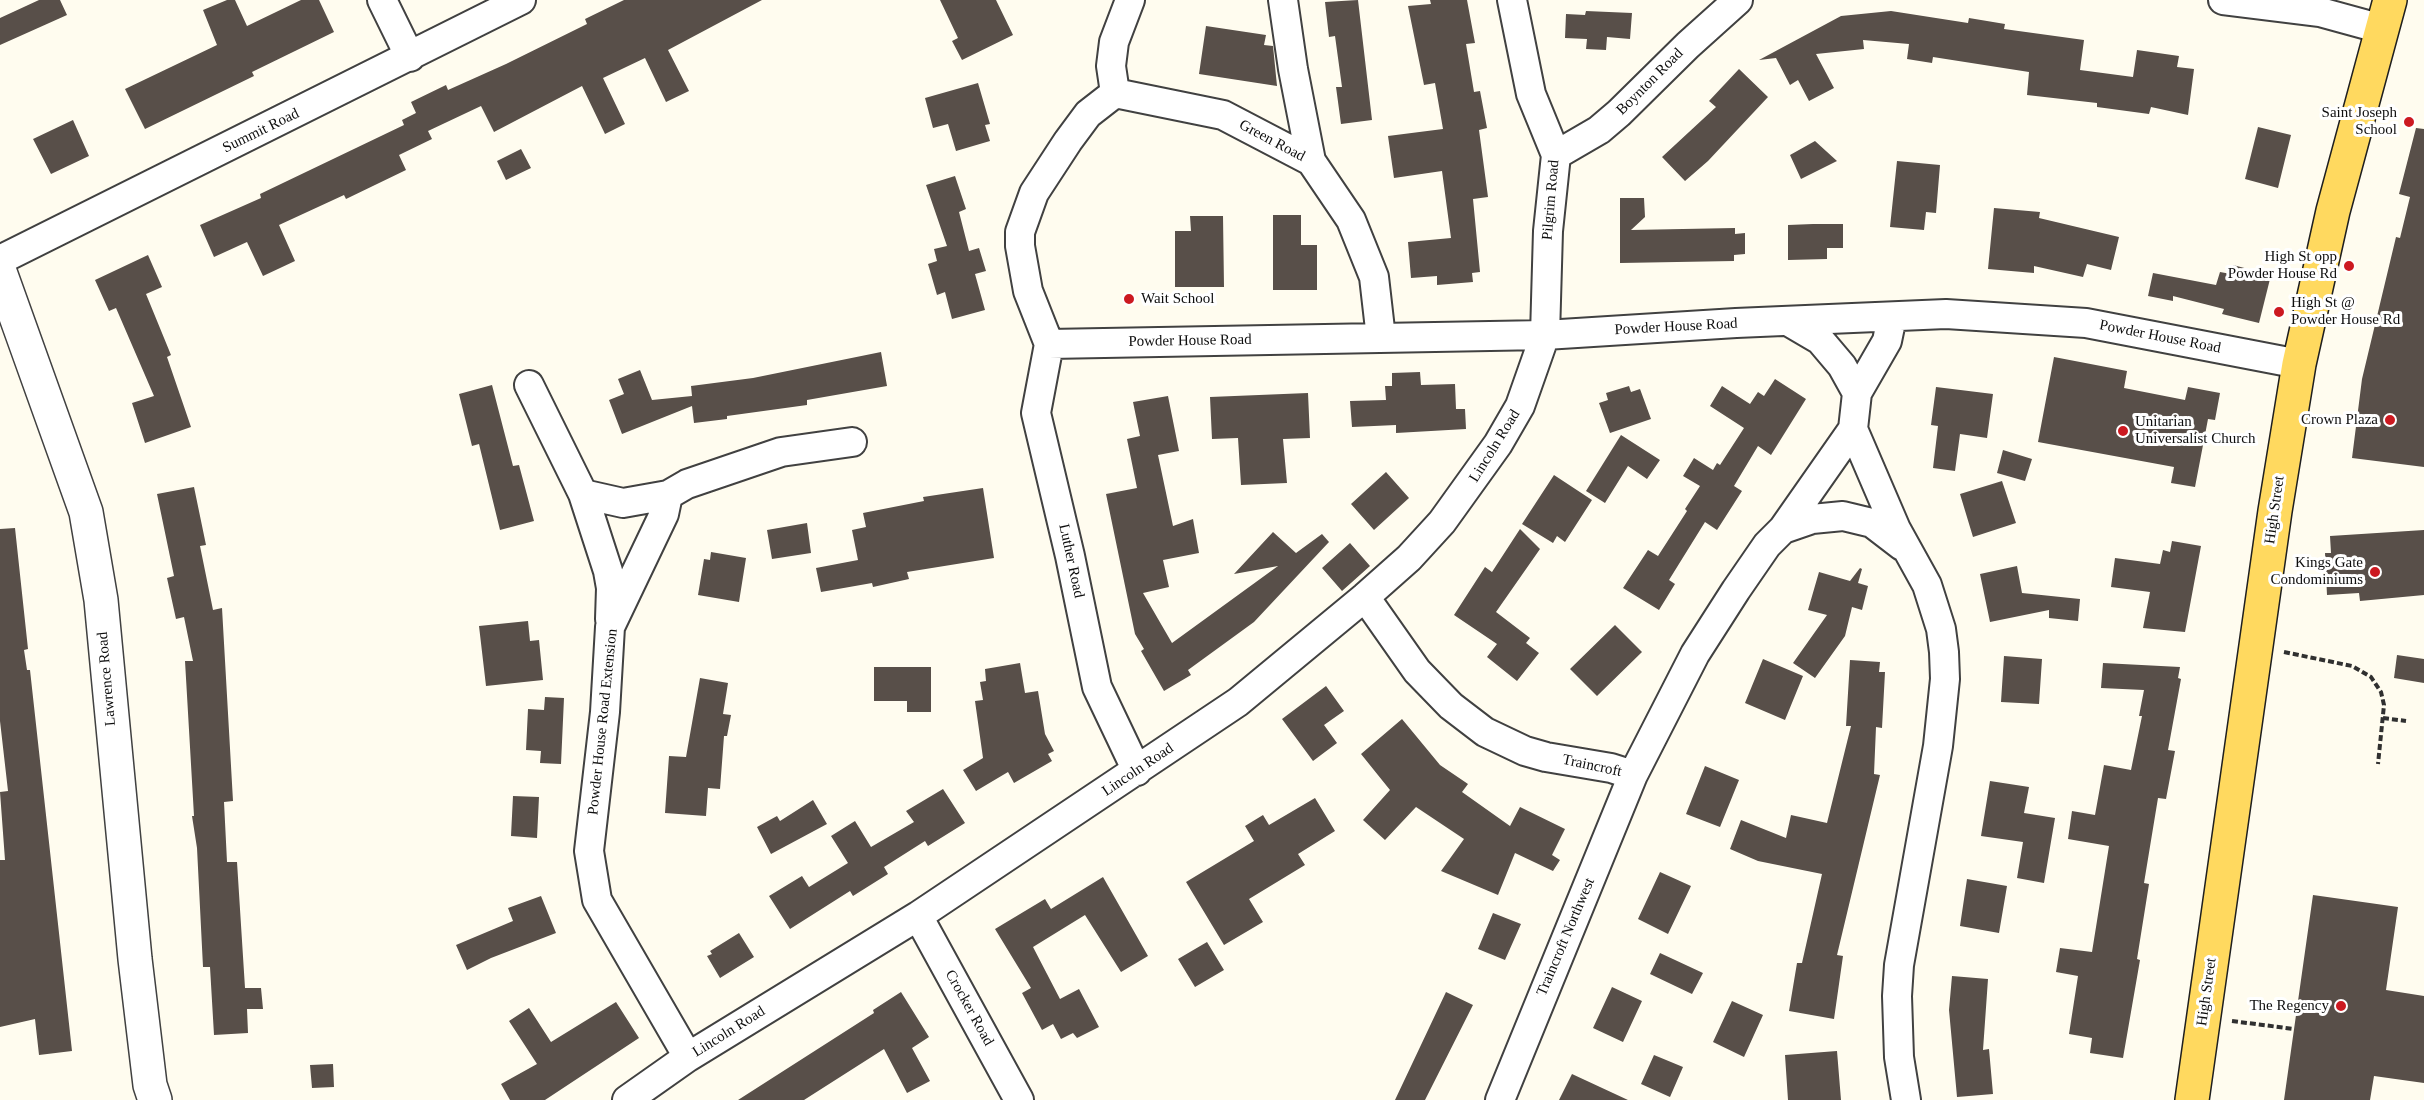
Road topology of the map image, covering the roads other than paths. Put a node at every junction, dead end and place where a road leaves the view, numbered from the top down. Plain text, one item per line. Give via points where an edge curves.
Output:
1 (382, 0) edge
2 (521, 0) edge
3 (1130, 0) edge
4 (1283, 0) edge
5 (1512, 0) edge
6 (1738, 0) edge
7 (2223, 0) edge
8 (2386, 14) edge
9 (410, 57) junction
10 (1115, 93) junction
11 (1556, 155) junction
12 (1311, 161) junction
13 (0, 260) edge
14 (0, 272) edge
15 (1892, 317) junction
16 (1791, 322) junction
17 (1545, 335) junction
18 (1381, 338) junction
19 (1049, 344) junction
20 (2300, 364) junction
21 (529, 384) dead end
22 (1857, 393) junction
23 (1853, 429) junction
24 (852, 442) dead end
25 (583, 494) junction
26 (668, 495) junction
27 (1783, 529) junction
28 (1906, 549) junction
29 (1365, 597) junction
30 (610, 627) junction
31 (1137, 771) junction
32 (1633, 775) junction
33 (918, 916) junction
34 (688, 1057) junction
35 (155, 1100) edge
36 (627, 1100) edge
37 (1019, 1100) edge
38 (1500, 1100) edge
39 (1906, 1100) edge
40 (2192, 1100) edge

1 - 9 street
2 - 9 street, Summit Road
3 - 10 street via 1114,42 1111,66
4 - 12 street
5 - 11 street, Pilgrim Road via 1531,94
6 - 11 street, Boynton Road via 1619,113 1599,130
7 - 8 street via 2329,13
8 - 20 main road, High Street via 2333,211
9 - 13 street, Summit Road
10 - 12 street, Green Road via 1223,115
10 - 19 street via 1088,114 1068,141 1034,193 1020,231 1028,291
11 - 17 street, Pilgrim Road via 1548,231
12 - 18 street, Green Road via 1351,220 1374,277
14 - 35 street, Lawrence Road via 86,512 100,600 135,959
15 - 16 street, Powder House Road
15 - 20 street, Powder House Road via 1947,314 2086,323
15 - 22 street, Traincroft via 1887,341
16 - 17 street, Powder House Road
16 - 22 street via 1833,353
17 - 18 street, Powder House Road
17 - 29 street, Lincoln Road via 1520,406 1471,486 1409,558
18 - 19 street, Powder House Road
19 - 31 street, Luther Road via 1036,413 1097,687
20 - 40 main road, High Street
21 - 25 street
22 - 23 street, Traincroft
23 - 27 street, Traincroft
23 - 28 street, Traincroft
24 - 26 street via 781,452 687,484
25 - 26 street via 623,503
25 - 30 street via 611,588
26 - 30 street, Powder House Road Extension via 664,514
27 - 28 street, Traincroft via 1812,519 1843,516 1872,524
27 - 32 street, Traincroft via 1761,554 1695,654
28 - 39 street, Traincroft via 1935,607 1945,679 1938,746 1899,965 1899,1057
29 - 31 street, Lincoln Road via 1238,702
29 - 32 street, Traincroft via 1417,671 1451,706 1485,732 1546,758
30 - 34 street, Powder House Road Extension via 589,851 597,900
31 - 33 street, Lincoln Road
32 - 38 street, Traincroft Northwest
33 - 34 street, Lincoln Road
33 - 37 street, Crocker Road
34 - 36 street, Lincoln Road

